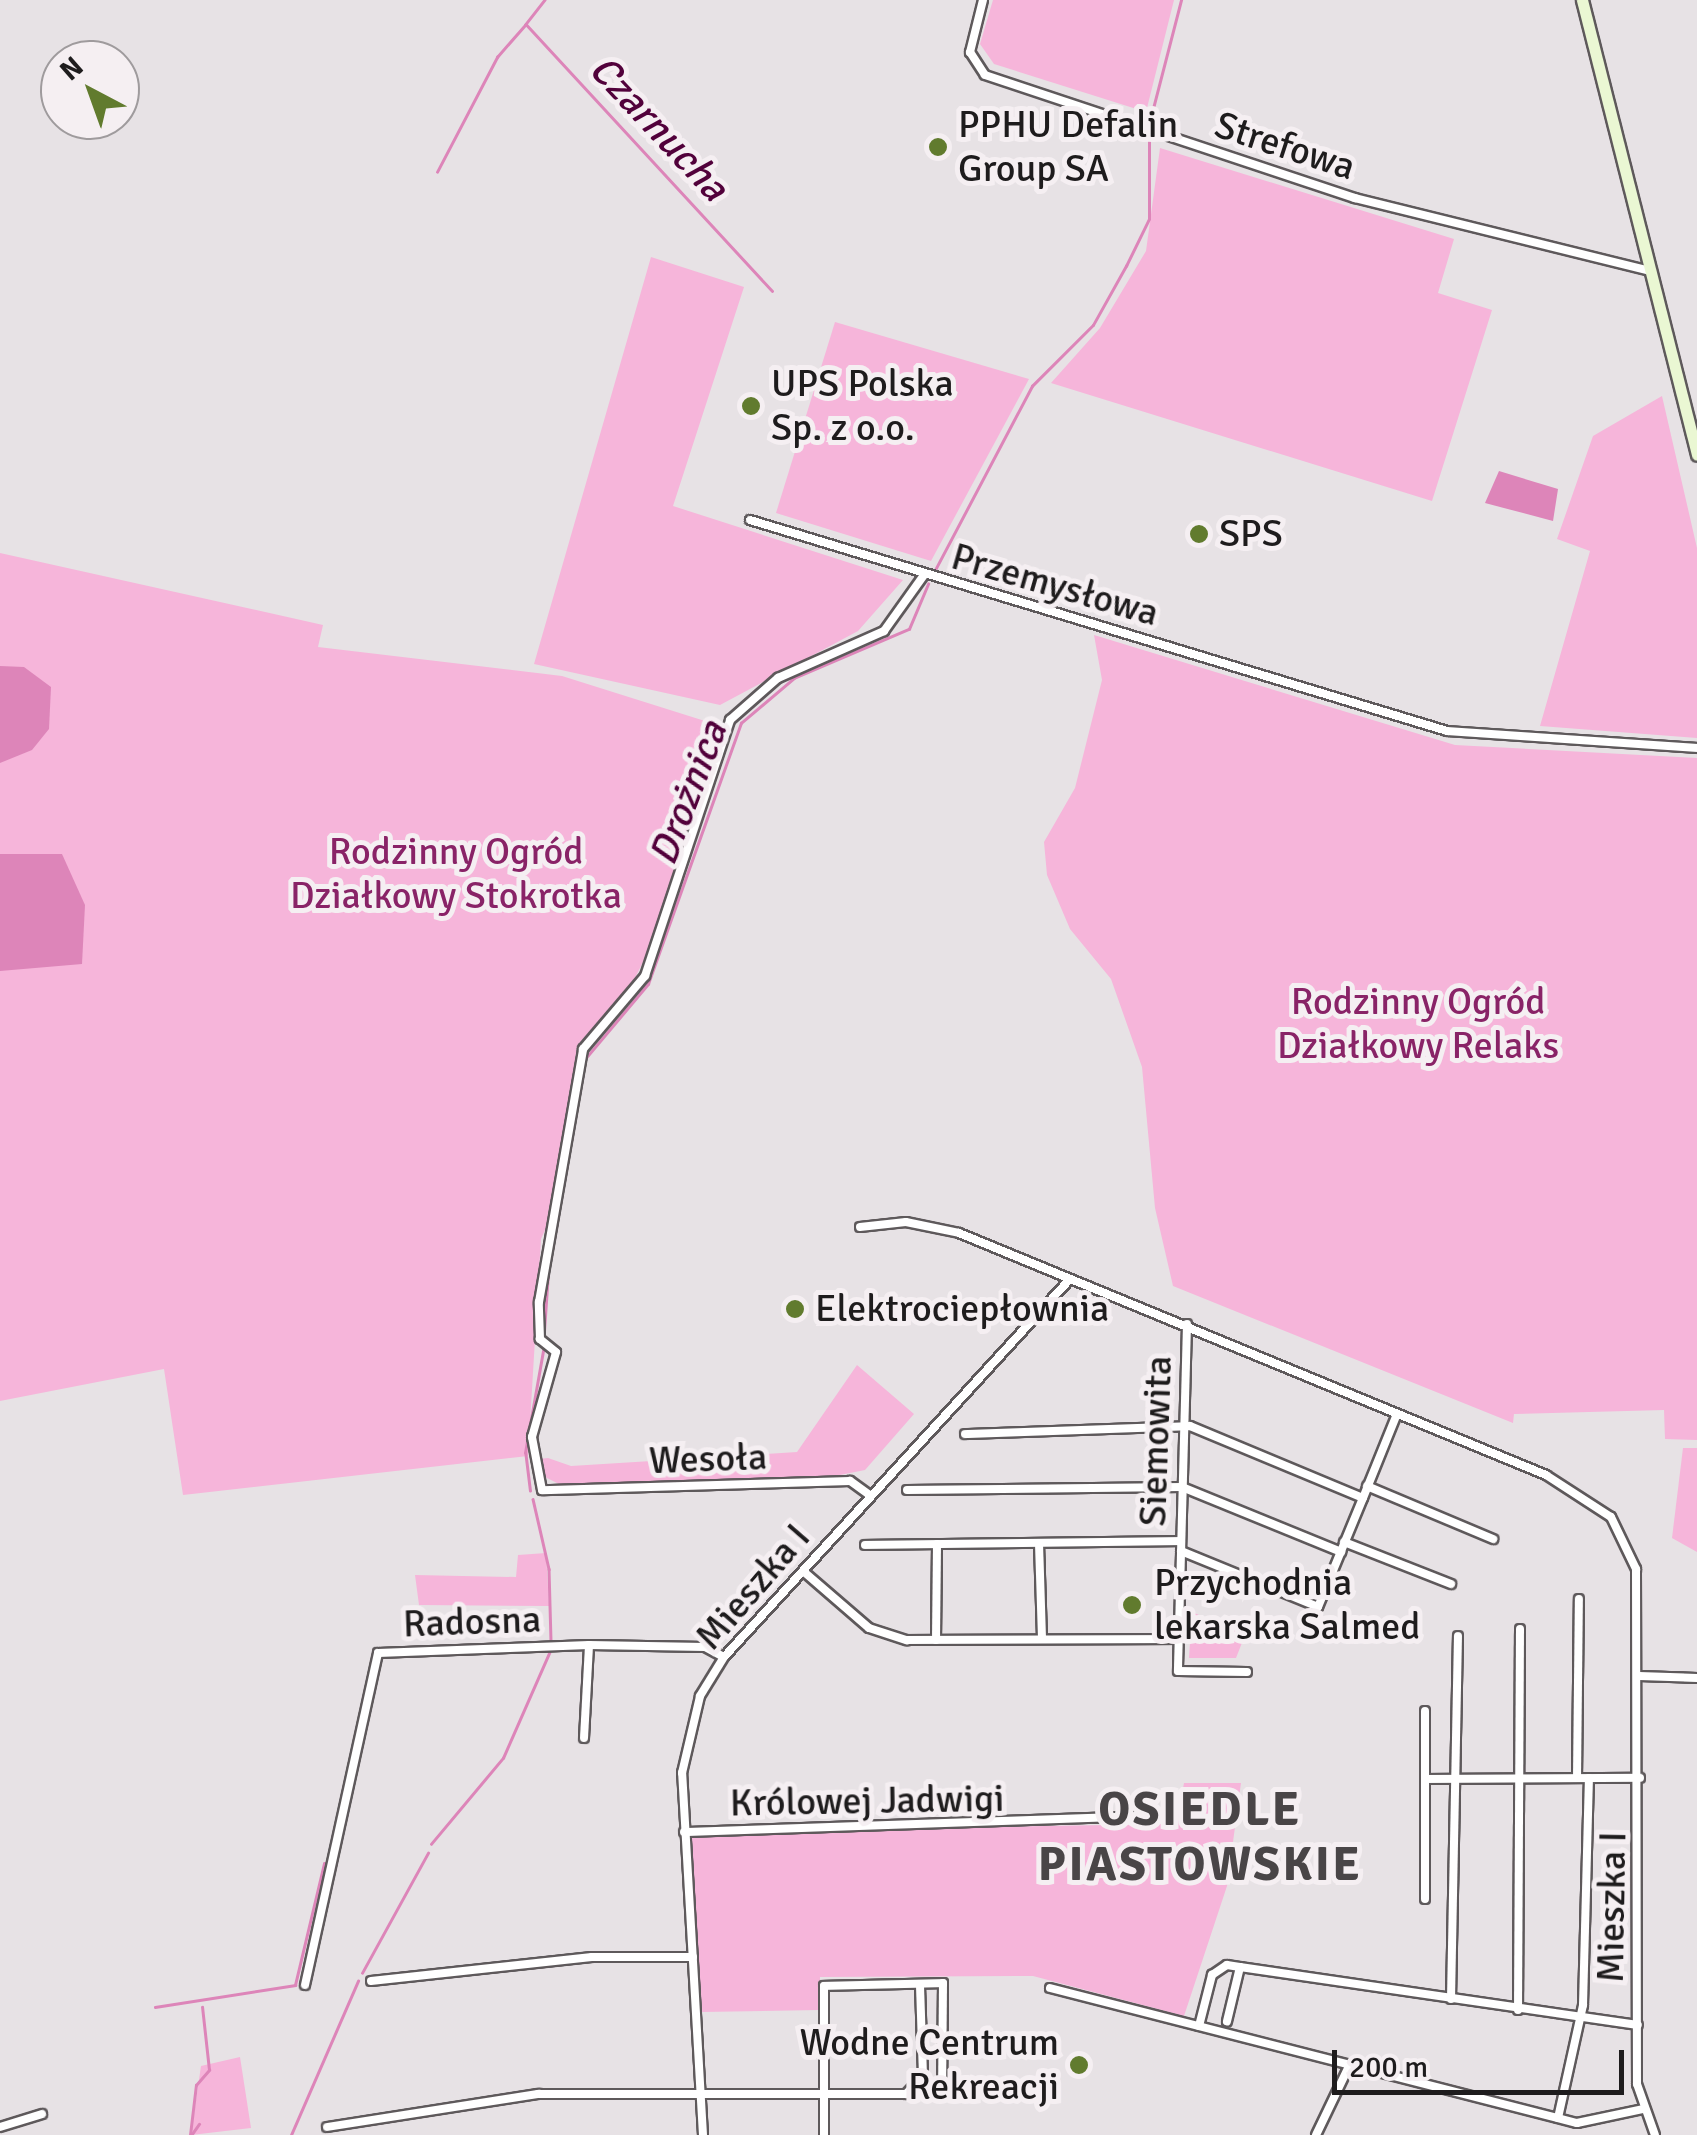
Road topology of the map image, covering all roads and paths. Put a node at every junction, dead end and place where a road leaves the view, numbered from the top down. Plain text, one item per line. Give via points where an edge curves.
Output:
1 (983, 0) edge
2 (1582, 0) edge
3 (1651, 271) junction
4 (1697, 455) edge
5 (750, 520) dead end
6 (924, 575) junction
7 (1697, 748) edge
8 (860, 1227) dead end
9 (1070, 1279) junction
10 (1186, 1324) junction
11 (1397, 1414) junction
12 (1183, 1432) junction
13 (966, 1434) dead end
14 (1368, 1486) junction
15 (1182, 1487) junction
16 (542, 1490) joint
17 (907, 1490) dead end
18 (871, 1496) junction
19 (1362, 1498) junction
20 (1493, 1539) dead end
21 (1040, 1543) junction
22 (865, 1544) dead end
23 (937, 1544) junction
24 (1181, 1546) junction
25 (1342, 1547) junction
26 (803, 1570) junction
27 (1451, 1584) dead end
28 (1579, 1599) dead end
29 (1520, 1629) dead end
30 (1458, 1636) dead end
31 (1042, 1639) junction
32 (1179, 1639) junction
33 (936, 1640) junction
34 (589, 1645) junction
35 (724, 1657) junction
36 (1247, 1672) dead end
37 (1639, 1676) junction
38 (1697, 1678) edge
39 (1426, 1711) dead end
40 (584, 1738) dead end
41 (1521, 1778) junction
42 (1577, 1778) junction
43 (1590, 1778) junction
44 (1640, 1778) junction
45 (1428, 1779) junction
46 (1456, 1779) junction
47 (1170, 1816) dead end
48 (684, 1832) junction
49 (1425, 1898) dead end
50 (693, 1957) junction
51 (1240, 1967) junction
52 (371, 1981) dead end
53 (920, 1984) junction
54 (305, 1985) dead end
55 (1050, 1988) dead end
56 (1451, 1999) junction
57 (1518, 2010) junction
58 (1580, 2020) junction
59 (1227, 2021) dead end
60 (1638, 2025) junction
61 (1199, 2026) junction
62 (1349, 2066) junction
63 (942, 2090) dead end
64 (702, 2094) junction
65 (824, 2094) junction
66 (1644, 2109) junction
67 (42, 2114) dead end
68 (1558, 2118) junction
69 (0, 2127) edge
70 (327, 2127) dead end
71 (704, 2135) edge
72 (824, 2135) edge
73 (1316, 2135) edge
74 (1654, 2135) edge

1 - 3 street, Strefowa via 970,52 985,74 1372,203
2 - 3 main road
3 - 4 main road
5 - 6 street
6 - 7 street, Przemysłowa via 1447,731
6 - 16 street, Przemysłowa via 884,631 778,678 730,720 645,976 582,1049 539,1302 540,1339 556,1352 532,1437
8 - 9 street, Mieszka I via 932,1224
9 - 10 street, Mieszka I
9 - 18 street, Mieszka I
10 - 11 street, Mieszka I
10 - 12 street, Siemowita
11 - 14 street
11 - 37 street, Mieszka I via 1561,1482 1606,1512 1636,1569
12 - 13 street
12 - 15 street, Siemowita
12 - 19 street via 1197,1427
14 - 19 street
14 - 20 street
15 - 17 street
15 - 24 street, Siemowita
15 - 25 street
16 - 18 street, Wesoła via 850,1481
18 - 26 street, Mieszka I
19 - 25 street
21 - 23 street
21 - 24 street
21 - 31 street
22 - 23 street
23 - 33 street
24 - 25 street via 1318,1607
24 - 32 street, Siemowita
25 - 27 street
26 - 33 street via 870,1628
26 - 35 street, Mieszka I
28 - 42 street
29 - 41 street
30 - 46 street
31 - 32 street
31 - 33 street
32 - 36 street, Siemowita via 1178,1671
34 - 35 street, Radosna via 706,1647
34 - 40 street
34 - 54 street, Radosna via 378,1654
35 - 48 street, Mieszka I via 687,1733
37 - 38 street
37 - 44 street, Mieszka I
39 - 45 street
41 - 42 street
41 - 46 street
41 - 57 street
42 - 43 street
43 - 44 street
43 - 58 street
44 - 60 street, Mieszka I
45 - 46 street
45 - 49 street
46 - 56 street
47 - 48 street, Królowej Jadwigi
48 - 50 street, Mieszka I
50 - 52 street via 592,1957
50 - 64 street, Mieszka I
51 - 56 street
51 - 59 street
51 - 61 street via 1217,1968
53 - 63 street via 943,1983
53 - 65 street via 920,2085 906,2094
53 - 65 street via 824,1986
55 - 61 street
56 - 57 street
57 - 58 street
58 - 60 street
58 - 68 street
60 - 66 street, Mieszka I
61 - 62 street
62 - 68 street
62 - 73 street
64 - 65 street
64 - 70 street via 538,2094
64 - 71 street, Mieszka I
65 - 72 street
66 - 68 street via 1597,2124
66 - 74 street, Mieszka I
67 - 69 street

